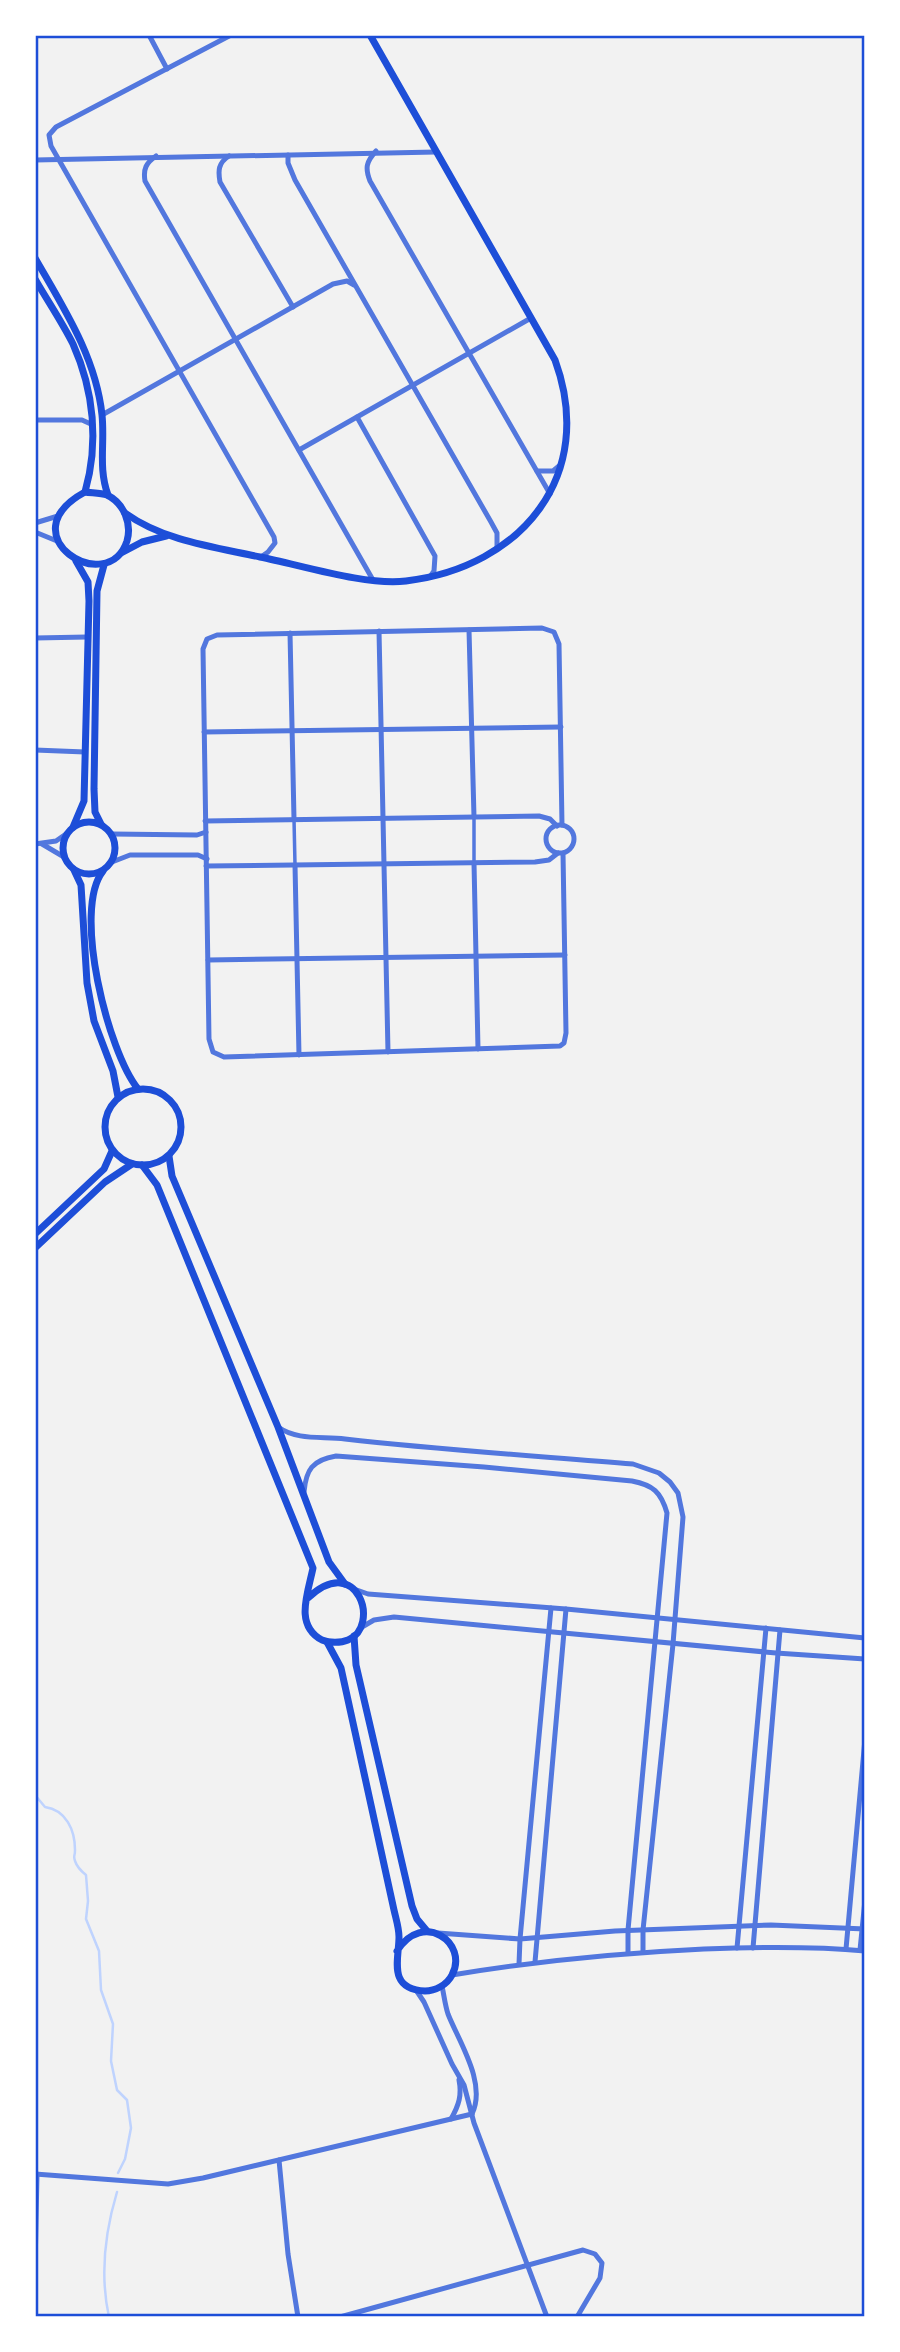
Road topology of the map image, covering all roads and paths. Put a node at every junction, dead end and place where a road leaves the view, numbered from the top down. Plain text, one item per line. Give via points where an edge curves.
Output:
1 (149, 35) edge
2 (231, 35) edge
3 (370, 35) edge
4 (167, 69) junction
5 (376, 151) junction
6 (436, 152) junction
7 (288, 155) junction
8 (156, 156) junction
9 (229, 156) junction
10 (35, 160) edge
11 (60, 160) junction
12 (35, 258) edge
13 (35, 279) edge
14 (356, 286) junction
15 (293, 307) junction
16 (531, 318) junction
17 (236, 339) junction
18 (470, 353) junction
19 (180, 371) junction
20 (413, 385) junction
21 (102, 415) junction
22 (357, 417) junction
23 (35, 420) edge
24 (93, 425) junction
25 (299, 450) junction
26 (561, 464) junction
27 (537, 471) junction
28 (85, 492) junction
29 (550, 494) junction
30 (107, 495) junction
31 (125, 513) junction
32 (58, 516) junction
33 (35, 523) edge
34 (35, 532) edge
35 (166, 536) junction
36 (57, 541) junction
37 (496, 551) junction
38 (119, 553) junction
39 (261, 557) junction
40 (76, 561) junction
41 (104, 565) junction
42 (430, 577) junction
43 (373, 580) junction
44 (469, 629) junction
45 (379, 631) junction
46 (290, 633) junction
47 (87, 637) junction
48 (35, 638) edge
49 (561, 727) junction
50 (471, 728) junction
51 (381, 729) junction
52 (292, 731) junction
53 (204, 732) junction
54 (35, 750) edge
55 (85, 751) junction
56 (474, 817) junction
57 (383, 818) junction
58 (294, 820) junction
59 (205, 821) junction
60 (101, 824) junction
61 (559, 825) junction
62 (73, 827) junction
63 (206, 832) junction
64 (66, 834) junction
65 (112, 834) junction
66 (38, 844) edge
67 (560, 853) junction
68 (64, 857) junction
69 (206, 859) junction
70 (112, 862) junction
71 (474, 863) junction
72 (384, 864) junction
73 (295, 865) junction
74 (206, 866) junction
75 (74, 870) junction
76 (103, 871) junction
77 (565, 955) junction
78 (476, 956) junction
79 (386, 957) junction
80 (297, 959) junction
81 (208, 960) junction
82 (478, 1049) junction
83 (388, 1052) junction
84 (299, 1055) junction
85 (138, 1089) junction
86 (118, 1097) junction
87 (113, 1151) junction
88 (169, 1156) junction
89 (132, 1164) junction
90 (142, 1165) junction
91 (35, 1234) edge
92 (35, 1248) edge
93 (278, 1427) junction
94 (304, 1495) junction
95 (346, 1584) junction
96 (354, 1589) junction
97 (308, 1598) junction
98 (551, 1608) junction
99 (566, 1609) junction
100 (658, 1618) junction
101 (673, 1620) junction
102 (362, 1627) junction
103 (766, 1628) junction
104 (780, 1630) junction
105 (549, 1631) junction
106 (565, 1632) junction
107 (354, 1636) junction
108 (865, 1638) edge
109 (657, 1641) junction
110 (327, 1642) junction
111 (673, 1644) junction
112 (764, 1651) junction
113 (776, 1653) junction
114 (865, 1659) edge
115 (865, 1739) edge
116 (865, 1900) edge
117 (739, 1926) junction
118 (754, 1926) junction
119 (848, 1927) junction
120 (864, 1929) edge
121 (628, 1930) junction
122 (643, 1930) junction
123 (427, 1931) junction
124 (438, 1933) junction
125 (538, 1937) junction
126 (520, 1939) junction
127 (737, 1948) junction
128 (753, 1948) junction
129 (846, 1950) junction
130 (397, 1951) junction
131 (862, 1951) edge
132 (628, 1952) junction
133 (643, 1952) junction
134 (535, 1962) junction
135 (519, 1964) junction
136 (452, 1975) junction
137 (442, 1986) junction
138 (416, 1990) junction
139 (471, 2068) junction
140 (458, 2073) junction
141 (472, 2114) junction
142 (451, 2119) junction
143 (279, 2160) junction
144 (36, 2174) edge
145 (528, 2265) junction
146 (35, 2269) edge
147 (298, 2317) edge
148 (340, 2317) edge
149 (547, 2317) edge
150 (577, 2317) edge

1 - 4 street
2 - 4 street
3 - 6 main road
4 - 11 street via 56,127 49,135
5 - 6 street
5 - 7 street
5 - 18 street via 366,169 370,181
6 - 16 main road
7 - 9 street
7 - 14 street via 295,180
8 - 9 street
8 - 11 street
8 - 17 street via 147,162 145,181
9 - 15 street via 220,164 220,182
10 - 11 street
11 - 19 street
12 - 21 main road via 84,349
13 - 24 main road via 72,344 85,378
14 - 15 street via 339,281
14 - 20 street
15 - 17 street
16 - 18 street
16 - 26 main road via 555,360 565,395 567,432
17 - 19 street
17 - 25 street
18 - 20 street
18 - 27 street
19 - 21 street
19 - 39 street via 274,537 272,548
20 - 22 street
20 - 37 street via 497,533
21 - 30 main road via 101,467
22 - 25 street
22 - 42 street via 435,556
23 - 24 street via 82,420
24 - 28 main road via 93,465
25 - 43 street
26 - 27 street via 553,471
26 - 29 main road
27 - 29 street
28 - 30 main road
28 - 32 main road
29 - 37 main road via 529,524
30 - 31 main road
31 - 35 main road
31 - 38 main road via 129,533
32 - 33 street
32 - 36 main road
34 - 36 street
35 - 38 main road
35 - 39 main road
36 - 40 main road
37 - 42 main road
38 - 41 main road
39 - 43 main road
40 - 41 main road
40 - 47 main road via 88,582
41 - 60 main road via 97,591 94,789 95,813
42 - 43 main road
44 - 45 street
44 - 49 street via 542,628 554,632 559,644
44 - 50 street
45 - 46 street
45 - 51 street
46 - 52 street
46 - 53 street via 207,639 203,649
47 - 48 street
47 - 55 main road
49 - 50 street
49 - 61 street
50 - 51 street
50 - 56 street
51 - 52 street
51 - 57 street
52 - 53 street
52 - 58 street
53 - 59 street
54 - 55 street
55 - 62 main road via 83,801
56 - 57 street
56 - 61 street via 539,816
56 - 71 street
57 - 58 street
57 - 72 street
58 - 59 street
58 - 73 street
59 - 63 street
60 - 62 main road via 86,821
60 - 65 main road
61 - 67 street via 548,832 546,840
61 - 67 street via 570,830 574,839 571,848
62 - 64 main road
63 - 65 street
63 - 69 street
64 - 66 street
64 - 68 main road
65 - 70 main road via 116,850
66 - 68 street
67 - 71 street via 544,862
67 - 77 street
68 - 75 main road
69 - 70 street via 198,855 130,855
69 - 74 street
70 - 76 main road
71 - 72 street
71 - 78 street
72 - 73 street
72 - 79 street
73 - 74 street
73 - 80 street
74 - 81 street
75 - 76 main road
75 - 86 main road via 81,885 94,1021
76 - 85 main road via 95,880 92,896 98,981 112,1038
77 - 78 street
77 - 82 street via 565,1043
78 - 79 street
78 - 82 street
79 - 80 street
79 - 83 street
80 - 81 street
80 - 84 street
81 - 84 street via 209,1039 214,1052 224,1057
82 - 83 street
83 - 84 street
85 - 86 main road
85 - 88 main road via 157,1092 177,1110 181,1131
86 - 87 main road via 106,1122
87 - 89 main road
87 - 91 main road via 104,1169
88 - 90 main road
88 - 93 main road via 172,1176
89 - 90 main road
89 - 92 main road via 105,1182
90 - 97 main road via 159,1189 313,1568
93 - 94 main road
93 - 101 street via 300,1437 633,1464 659,1473 678,1493 682,1505
94 - 95 main road via 329,1562
94 - 100 street via 306,1475 314,1464 335,1456 648,1484 657,1491 667,1513
95 - 96 main road
95 - 97 main road via 321,1585
96 - 98 street via 368,1594
96 - 102 main road via 365,1606
97 - 110 main road via 306,1624 314,1636
98 - 99 street
98 - 105 street
99 - 100 street
99 - 106 street
100 - 101 street
100 - 109 street
101 - 103 street
101 - 111 street
102 - 105 street via 394,1617
102 - 107 main road
103 - 104 street
103 - 112 street
104 - 108 street
104 - 113 street
105 - 106 street
105 - 126 street
106 - 109 street
106 - 125 street
107 - 110 main road
107 - 123 main road via 356,1665 412,1906
109 - 111 street
109 - 121 street
110 - 130 main road via 341,1668 397,1923
111 - 112 street
111 - 122 street
112 - 113 street
112 - 117 street
113 - 114 street
113 - 118 street
115 - 119 street
116 - 120 street
117 - 118 street
117 - 122 street
117 - 127 street
118 - 119 street
118 - 128 street
119 - 120 street
119 - 129 street
120 - 131 street
121 - 122 street
121 - 125 street
121 - 132 street
122 - 133 street
123 - 124 main road
123 - 130 main road via 414,1933
124 - 126 street
124 - 136 main road via 450,1944 456,1959
125 - 126 street
125 - 134 street
126 - 135 street
127 - 128 street
127 - 133 street
128 - 129 street
129 - 131 street
130 - 138 main road via 398,1974
132 - 133 street
132 - 134 street
134 - 135 street
135 - 136 street
136 - 137 main road
137 - 138 main road
137 - 139 street
138 - 140 street
139 - 140 street
139 - 141 street via 477,2103
140 - 141 street
140 - 142 street via 460,2103
141 - 142 street
141 - 145 street
142 - 143 street
143 - 144 street via 167,2184
143 - 147 street
144 - 146 street
145 - 148 street
145 - 149 street
145 - 150 street via 583,2250 595,2254 602,2263 600,2278

